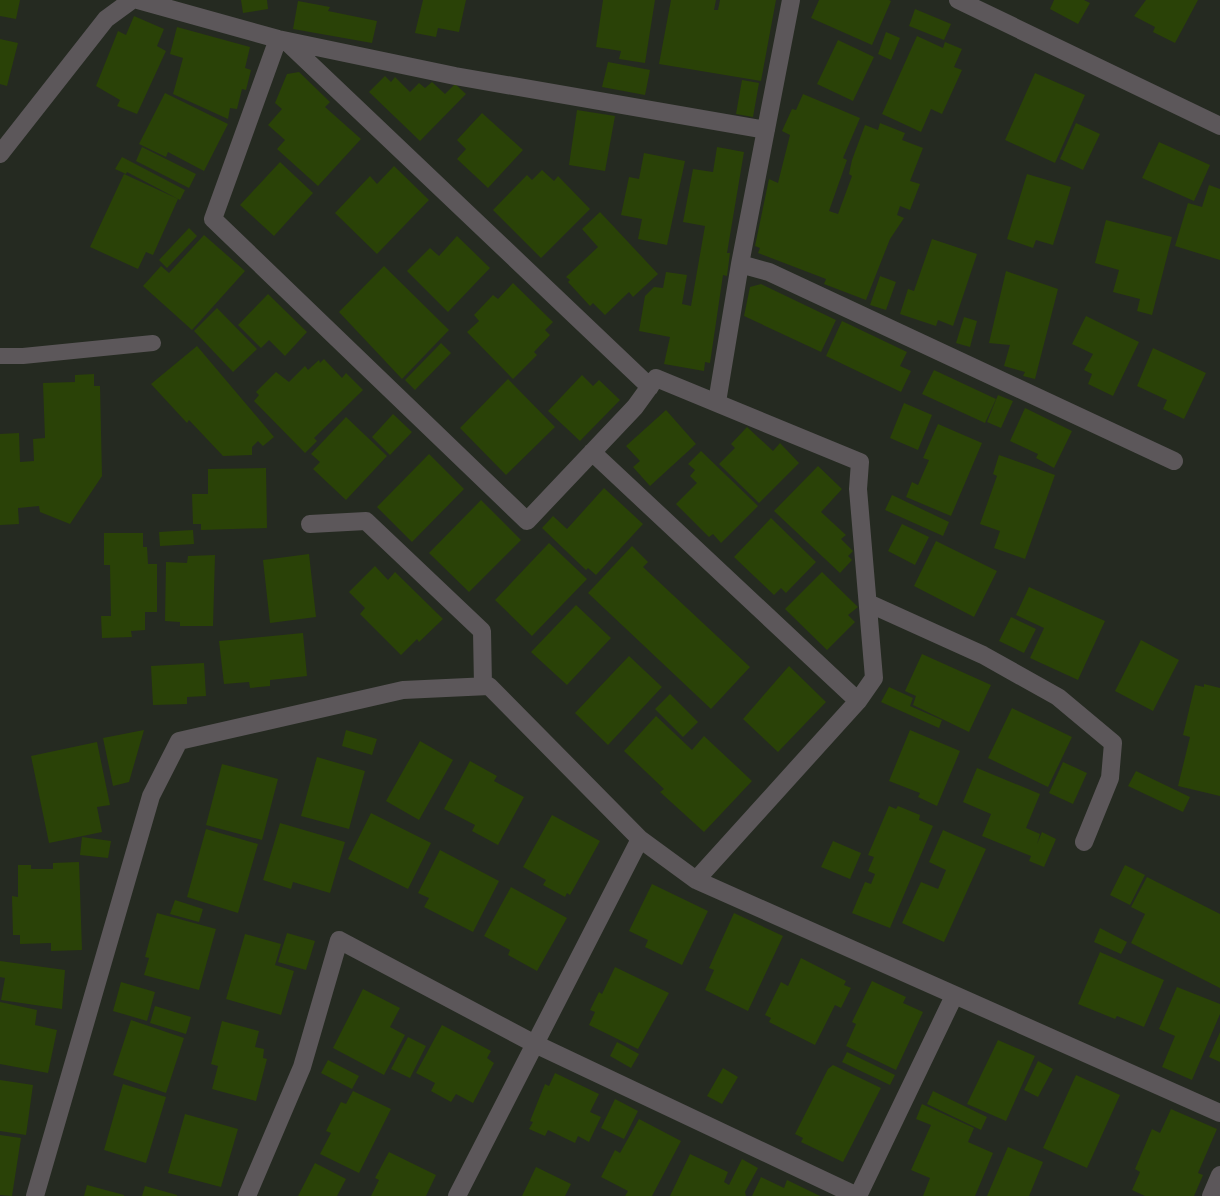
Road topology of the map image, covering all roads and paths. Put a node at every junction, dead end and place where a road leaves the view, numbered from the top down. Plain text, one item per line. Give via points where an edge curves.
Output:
1 (132, 0) edge
2 (138, 0) edge
3 (791, 0) edge
4 (958, 0) edge
5 (282, 40) junction
6 (1220, 126) edge
7 (766, 130) junction
8 (0, 154) edge
9 (740, 264) junction
10 (153, 343) dead end
11 (0, 356) edge
12 (650, 387) junction
13 (717, 402) junction
14 (592, 452) junction
15 (1174, 462) dead end
16 (310, 524) dead end
17 (868, 603) junction
18 (483, 686) junction
19 (858, 701) junction
20 (640, 839) junction
21 (1084, 842) dead end
22 (696, 880) junction
23 (954, 996) junction
24 (533, 1043) junction
25 (1220, 1113) edge
26 (1220, 1175) edge
27 (35, 1196) edge
28 (247, 1196) edge
29 (457, 1196) edge
30 (858, 1196) edge
31 (1211, 1196) edge

1 - 8 street via 106,19
2 - 5 street
3 - 7 street
4 - 6 street
5 - 7 street
5 - 12 street
5 - 14 street via 213,219 527,521
7 - 9 street
9 - 13 street
9 - 15 street via 770,272
10 - 11 lane
12 - 13 street via 656,378
12 - 14 street
13 - 17 street via 860,462 858,489
14 - 19 street
16 - 18 street via 366,521 482,631
17 - 19 street via 874,678
17 - 21 street via 983,655 1058,697 1113,743 1110,778
18 - 20 street via 489,686
18 - 27 street via 403,690 179,741 152,796
19 - 22 street
20 - 22 street
20 - 24 street
22 - 23 street
23 - 25 street via 1062,1040
23 - 30 street
24 - 28 street via 339,940 302,1067
24 - 29 street
24 - 30 street
26 - 31 street

